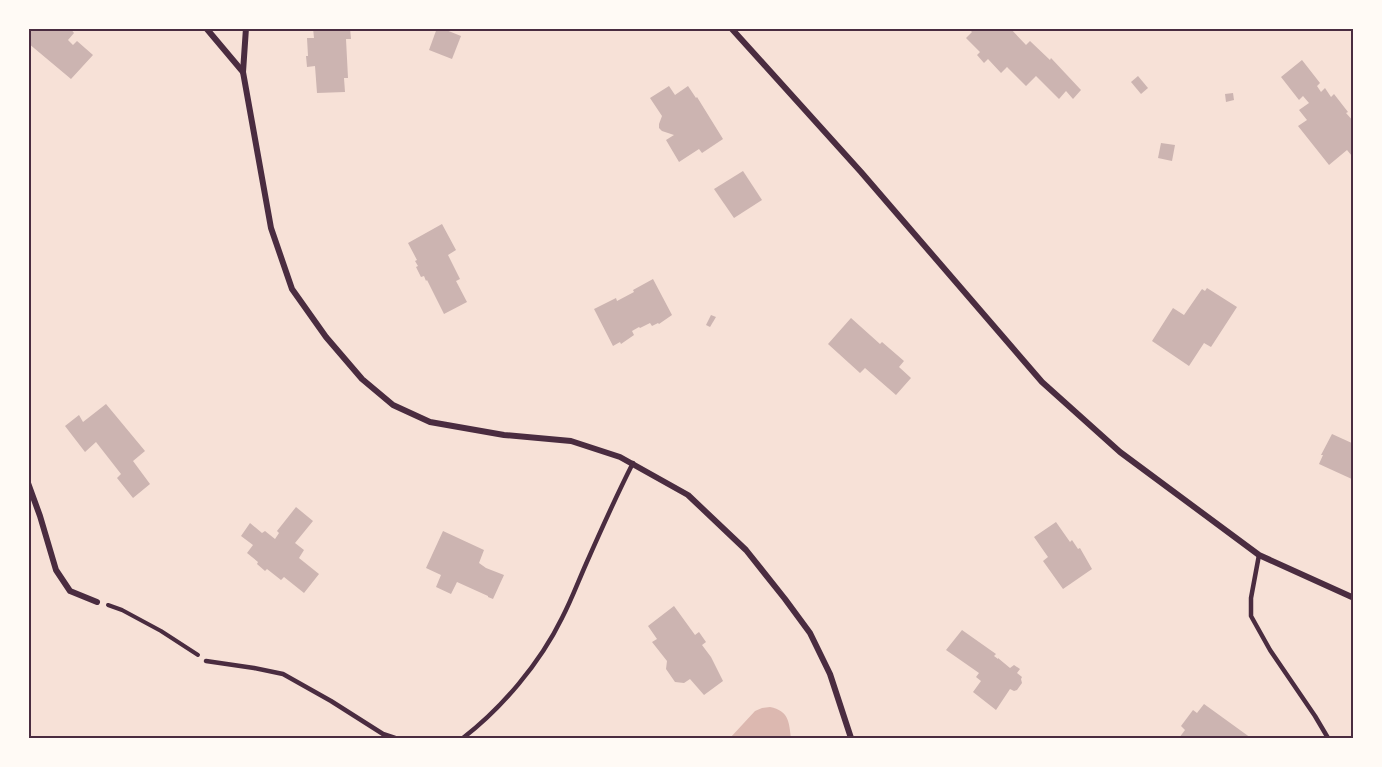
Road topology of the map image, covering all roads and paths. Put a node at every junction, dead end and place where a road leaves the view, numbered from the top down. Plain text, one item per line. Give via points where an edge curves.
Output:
1 (206, 28) edge
2 (246, 28) edge
3 (731, 28) edge
4 (243, 72) junction
5 (633, 464) junction
6 (28, 483) edge
7 (1259, 555) junction
8 (1353, 598) edge
9 (97, 602) joint
10 (206, 661) joint
11 (395, 738) edge
12 (463, 738) edge
13 (851, 738) edge
14 (1328, 738) edge

1 - 4 street
2 - 4 street
3 - 7 street via 1042,382 1120,452
4 - 5 street via 271,228 292,289 362,379 393,405 430,422 504,435 571,441
5 - 12 lane via 562,619 545,647 498,708
5 - 13 street via 688,495 746,550 810,633 830,675
6 - 9 street via 56,570 70,591
7 - 8 street
7 - 14 lane via 1251,616
9 - 10 path via 122,609
10 - 11 lane via 283,675

